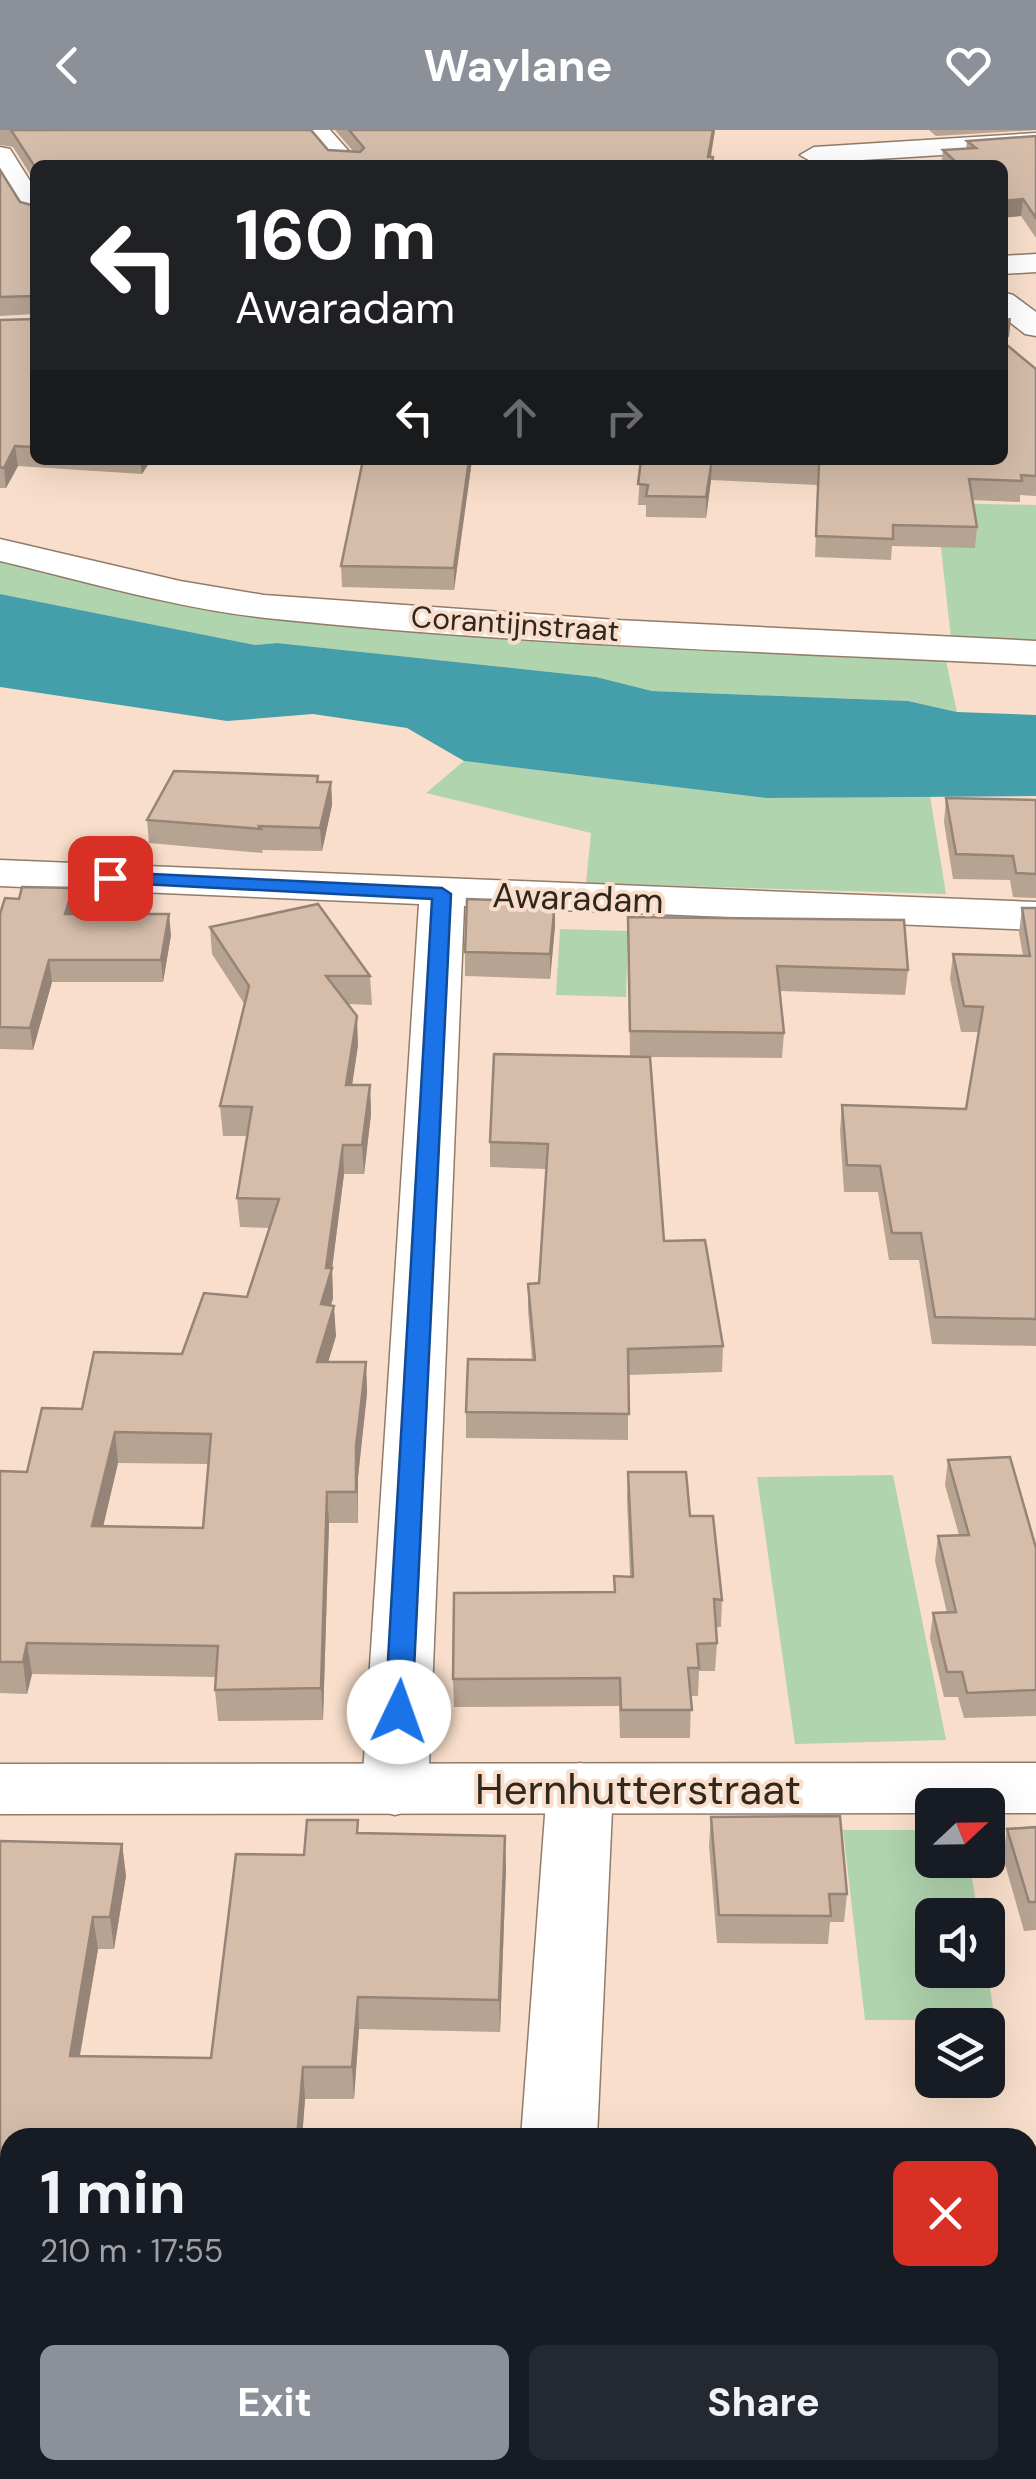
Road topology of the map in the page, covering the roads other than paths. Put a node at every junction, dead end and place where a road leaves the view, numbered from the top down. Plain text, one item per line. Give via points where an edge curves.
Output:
1 (315, 130) edge
2 (1036, 141) edge
3 (0, 154) edge
4 (813, 154) edge
5 (342, 160) edge
6 (30, 204) edge
7 (1036, 263) edge
8 (1008, 265) edge
9 (1008, 306) edge
10 (1036, 327) edge
11 (0, 550) edge
12 (1036, 654) edge
13 (0, 873) edge
14 (442, 894) junction
15 (1036, 916) edge
16 (580, 1788) junction
17 (1036, 1788) edge
18 (0, 1789) edge
19 (395, 1790) junction
20 (560, 2128) edge

1 - 5 street
2 - 4 street
3 - 6 street
7 - 8 street
9 - 10 street
11 - 12 street, Corantijnstraat via 264,606
13 - 14 street, Awaradam
14 - 15 street, Awaradam
14 - 19 street
16 - 17 street, Hernhutterstraat
16 - 19 street, Hernhutterstraat
16 - 20 street
18 - 19 street, Hernhutterstraat

